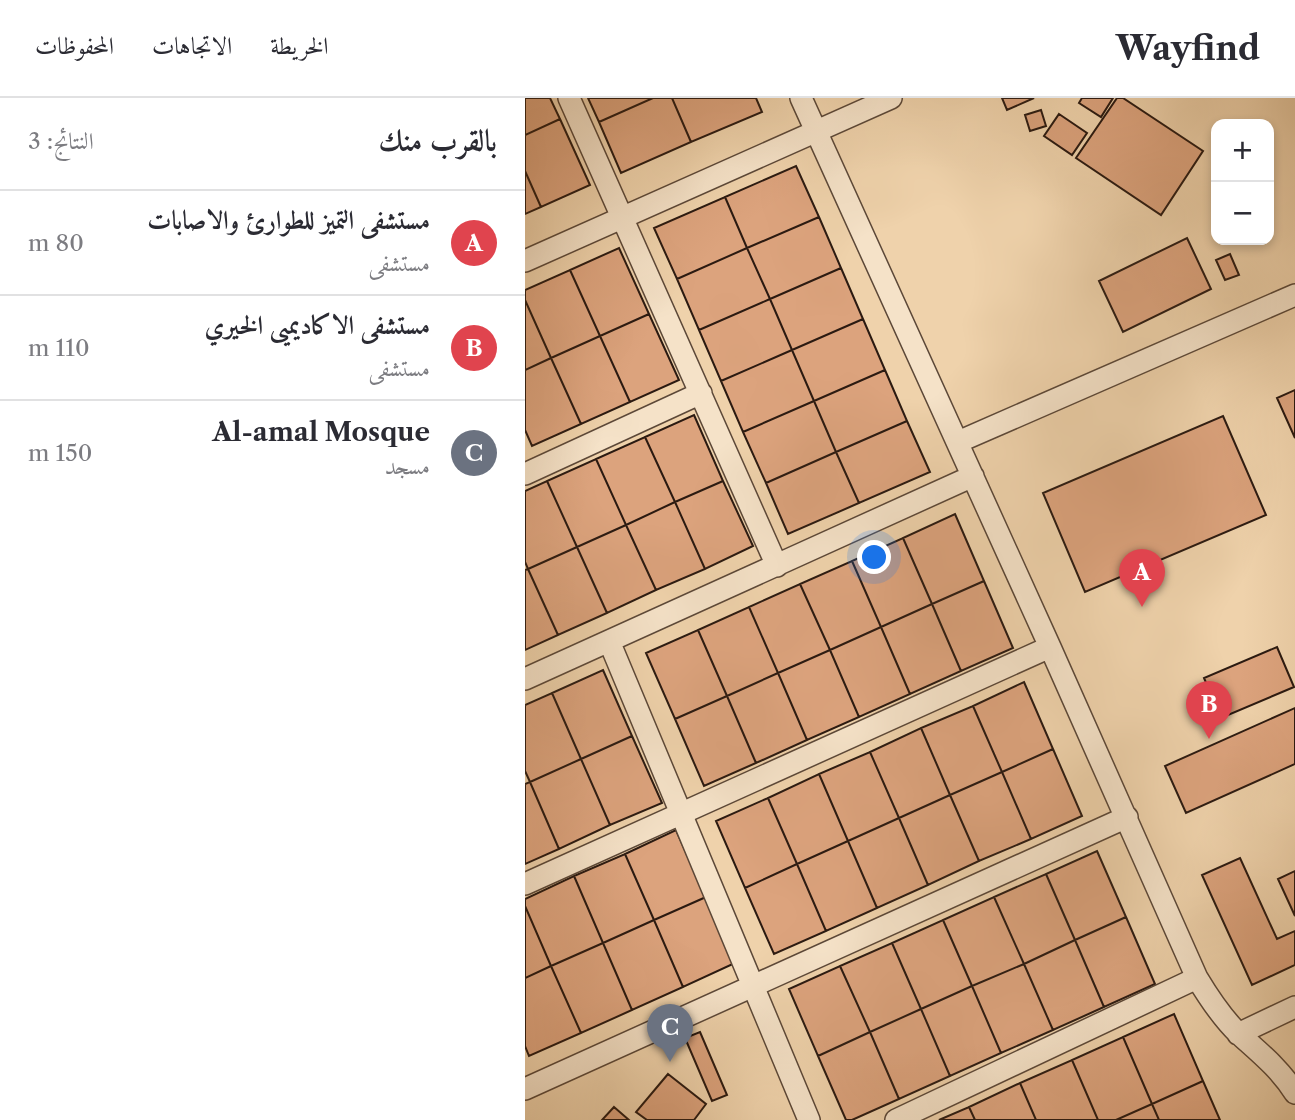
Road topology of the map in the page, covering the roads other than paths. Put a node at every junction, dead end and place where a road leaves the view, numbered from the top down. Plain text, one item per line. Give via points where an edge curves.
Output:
1 (569, 98) edge
2 (801, 98) edge
3 (891, 98) edge
4 (816, 131) junction
5 (623, 217) junction
6 (525, 261) edge
7 (1295, 295) edge
8 (701, 393) junction
9 (958, 442) junction
10 (525, 474) edge
11 (974, 476) junction
12 (777, 566) junction
13 (609, 641) junction
14 (1050, 647) junction
15 (525, 679) edge
16 (681, 813) junction
17 (1127, 817) junction
18 (525, 884) edge
19 (1197, 978) junction
20 (752, 986) junction
21 (1295, 1007) edge
22 (1238, 1034) junction
23 (525, 1089) edge
24 (1295, 1093) edge
25 (809, 1120) edge
26 (895, 1120) edge

1 - 5 street
2 - 4 street
3 - 4 street
4 - 5 street
4 - 9 street
5 - 6 street
5 - 8 street
7 - 9 street
8 - 10 street
8 - 12 street
9 - 11 street
11 - 12 street
11 - 14 street
12 - 13 street
13 - 15 street
13 - 16 street
14 - 16 street
14 - 17 street
16 - 18 street
16 - 20 street
17 - 19 street
17 - 20 street
19 - 22 street
19 - 26 street
20 - 23 street
20 - 25 street
21 - 22 street
22 - 24 street via 1270,1060

